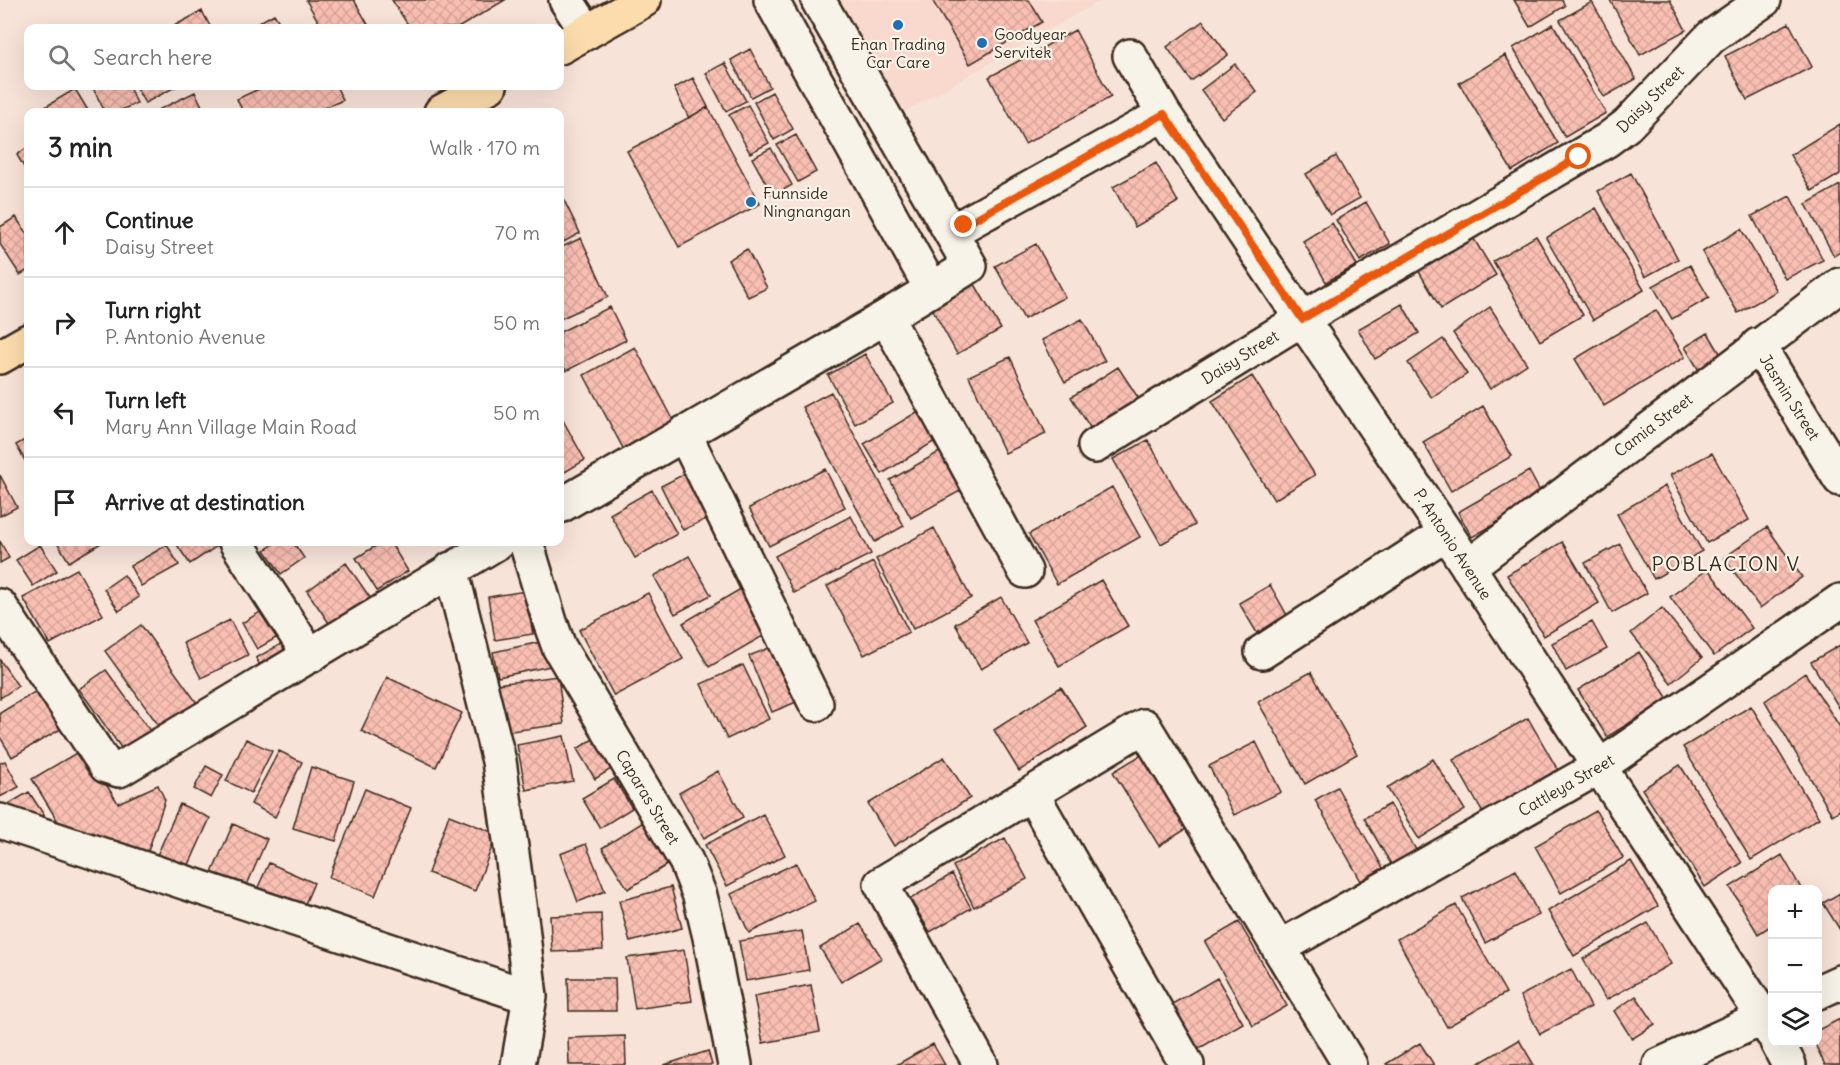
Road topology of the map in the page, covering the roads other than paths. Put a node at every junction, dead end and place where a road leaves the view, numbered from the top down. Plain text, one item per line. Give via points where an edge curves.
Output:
1 (566, 0) edge
2 (644, 0) edge
3 (771, 0) edge
4 (818, 0) edge
5 (1764, 0) edge
6 (573, 39) edge
7 (1130, 56) dead end
8 (482, 90) edge
9 (449, 108) edge
10 (1164, 114) junction
11 (951, 232) junction
12 (1840, 285) edge
13 (931, 288) junction
14 (886, 317) junction
15 (1302, 319) junction
16 (24, 343) edge
17 (1758, 345) junction
18 (0, 357) edge
19 (684, 433) junction
20 (1095, 446) dead end
21 (1840, 478) edge
22 (564, 504) edge
23 (1446, 533) junction
24 (239, 546) edge
25 (491, 546) edge
26 (527, 546) edge
27 (1468, 567) junction
28 (450, 569) junction
29 (1025, 571) dead end
30 (1840, 601) edge
31 (0, 606) edge
32 (1262, 652) dead end
33 (310, 656) junction
34 (816, 704) dead end
35 (1599, 767) junction
36 (1032, 794) junction
37 (0, 821) edge
38 (1279, 948) junction
39 (1840, 982) edge
40 (1822, 990) edge
41 (530, 997) junction
42 (1768, 1021) edge
43 (1768, 1028) edge
44 (1781, 1047) edge
45 (519, 1065) edge
46 (735, 1065) edge
47 (981, 1065) edge
48 (1186, 1065) edge
49 (1350, 1065) edge
50 (1660, 1065) edge
51 (1789, 1065) edge

1 - 6 street
2 - 6 main road
3 - 13 street
4 - 11 street
5 - 15 street, Daisy Street via 1711,38 1627,125 1607,140
7 - 10 street, P. Antonio Avenue
8 - 9 main road
10 - 11 street
10 - 15 street, P. Antonio Avenue
11 - 13 street via 970,266
12 - 17 street, Camia Street
13 - 14 street
14 - 19 street
14 - 29 street
15 - 20 street, Daisy Street
15 - 23 street, P. Antonio Avenue
16 - 18 main road
17 - 21 street, Jasmin Street
17 - 27 street, Camia Street
19 - 22 street
19 - 34 street
23 - 27 street, P. Antonio Avenue
23 - 32 street
24 - 33 street
25 - 28 street
26 - 46 street, Caparas Street via 559,647 686,861 711,937
27 - 35 street, P. Antonio Avenue
28 - 33 street
28 - 41 street via 499,761
30 - 35 street, Cattleya Street
31 - 33 street via 106,766 119,770
35 - 38 street, Cattleya Street
35 - 42 street, P. Antonio Avenue
36 - 38 street via 1144,726
36 - 47 street via 881,884
36 - 48 street
37 - 41 street
38 - 49 street
39 - 40 street
41 - 45 street
43 - 50 street
44 - 51 street, P. Antonio Avenue

